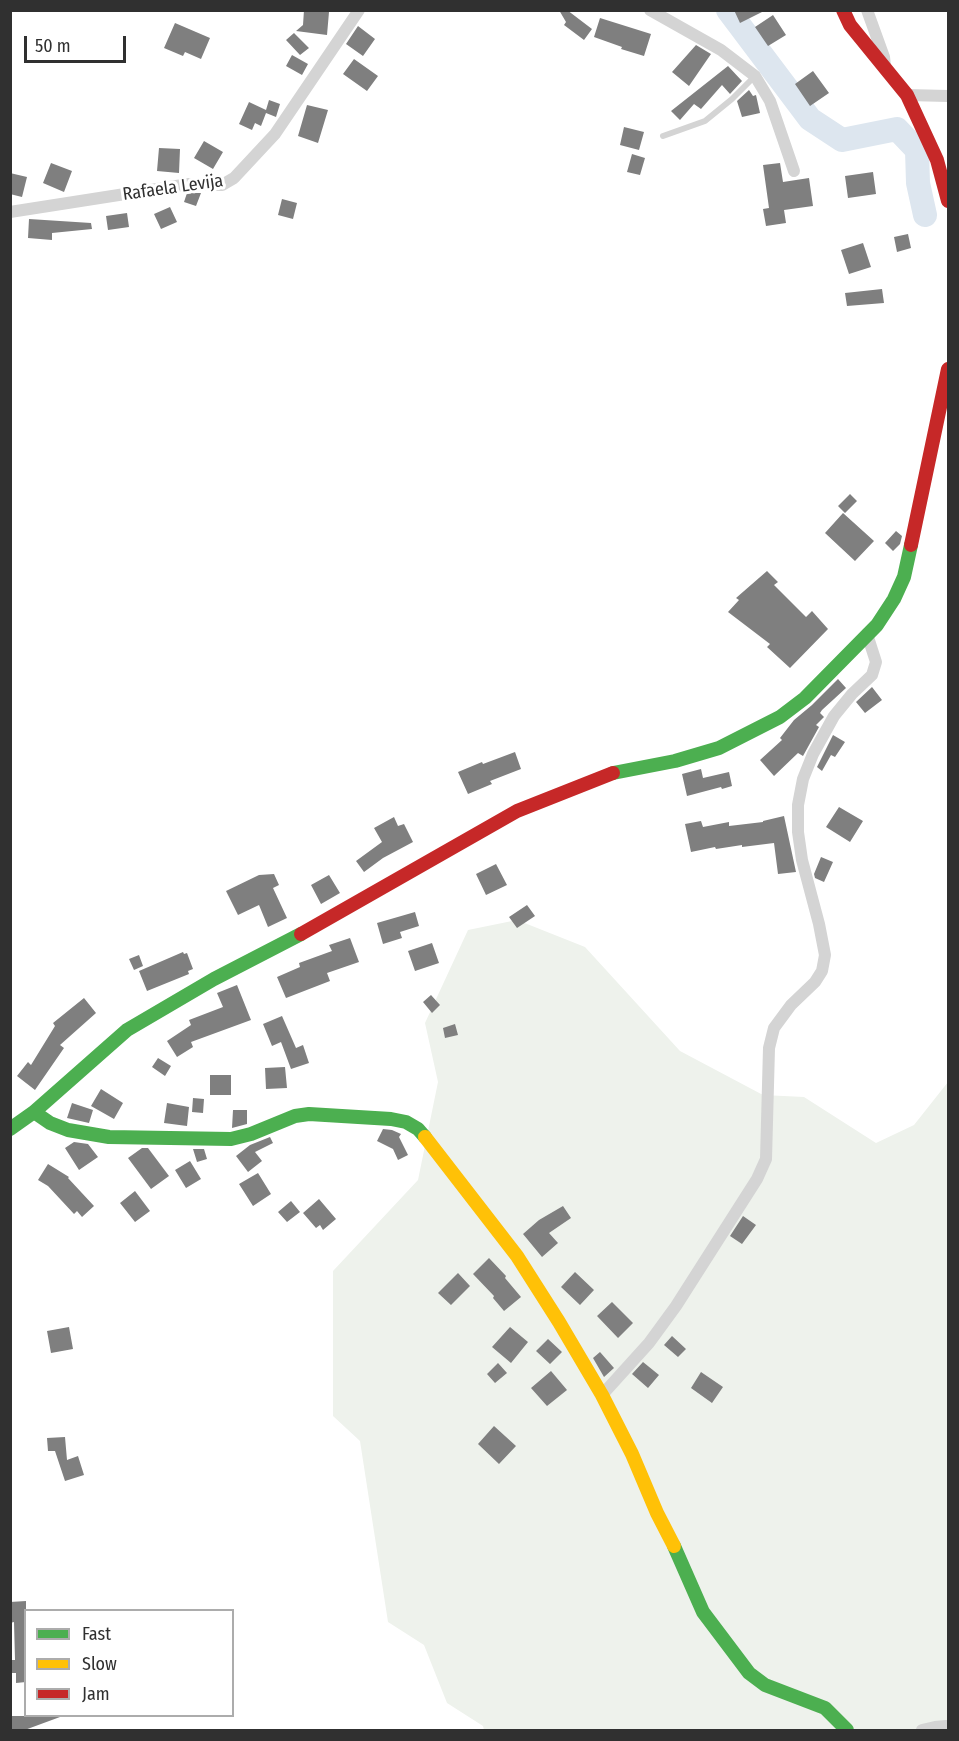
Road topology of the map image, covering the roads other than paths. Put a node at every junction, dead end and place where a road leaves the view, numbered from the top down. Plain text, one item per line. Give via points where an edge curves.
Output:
1 (359, 10) edge
2 (650, 10) edge
3 (843, 10) edge
4 (867, 10) edge
5 (885, 68) junction
6 (754, 76) junction
7 (908, 95) junction
8 (948, 96) edge
9 (663, 136) dead end
10 (794, 171) dead end
11 (948, 201) edge
12 (10, 212) edge
13 (948, 369) edge
14 (867, 634) junction
15 (34, 1112) junction
16 (10, 1129) edge
17 (602, 1395) junction
18 (948, 1726) edge
19 (847, 1731) edge
20 (922, 1731) edge

1 - 12 street, Rafaela Levija via 275,135 234,178 222,184 189,184
2 - 6 street via 721,50
3 - 5 main road via 850,25
4 - 5 street
5 - 7 main road
6 - 9 lane via 705,121
6 - 10 street via 770,101
7 - 8 street
7 - 11 main road via 937,160
13 - 14 main road via 904,578 877,625
14 - 15 main road via 805,698 780,717 719,748 598,777 518,811 144,1019
14 - 17 street via 876,662 872,675 834,716 803,779 798,832 825,955 815,982 774,1028 769,1048 766,1159 676,1306 650,1343
15 - 16 main road
15 - 17 main road via 68,1130 109,1137 231,1139 309,1114 406,1122 418,1129 517,1256
17 - 19 main road via 703,1612 748,1673 765,1685 825,1708
18 - 20 street

